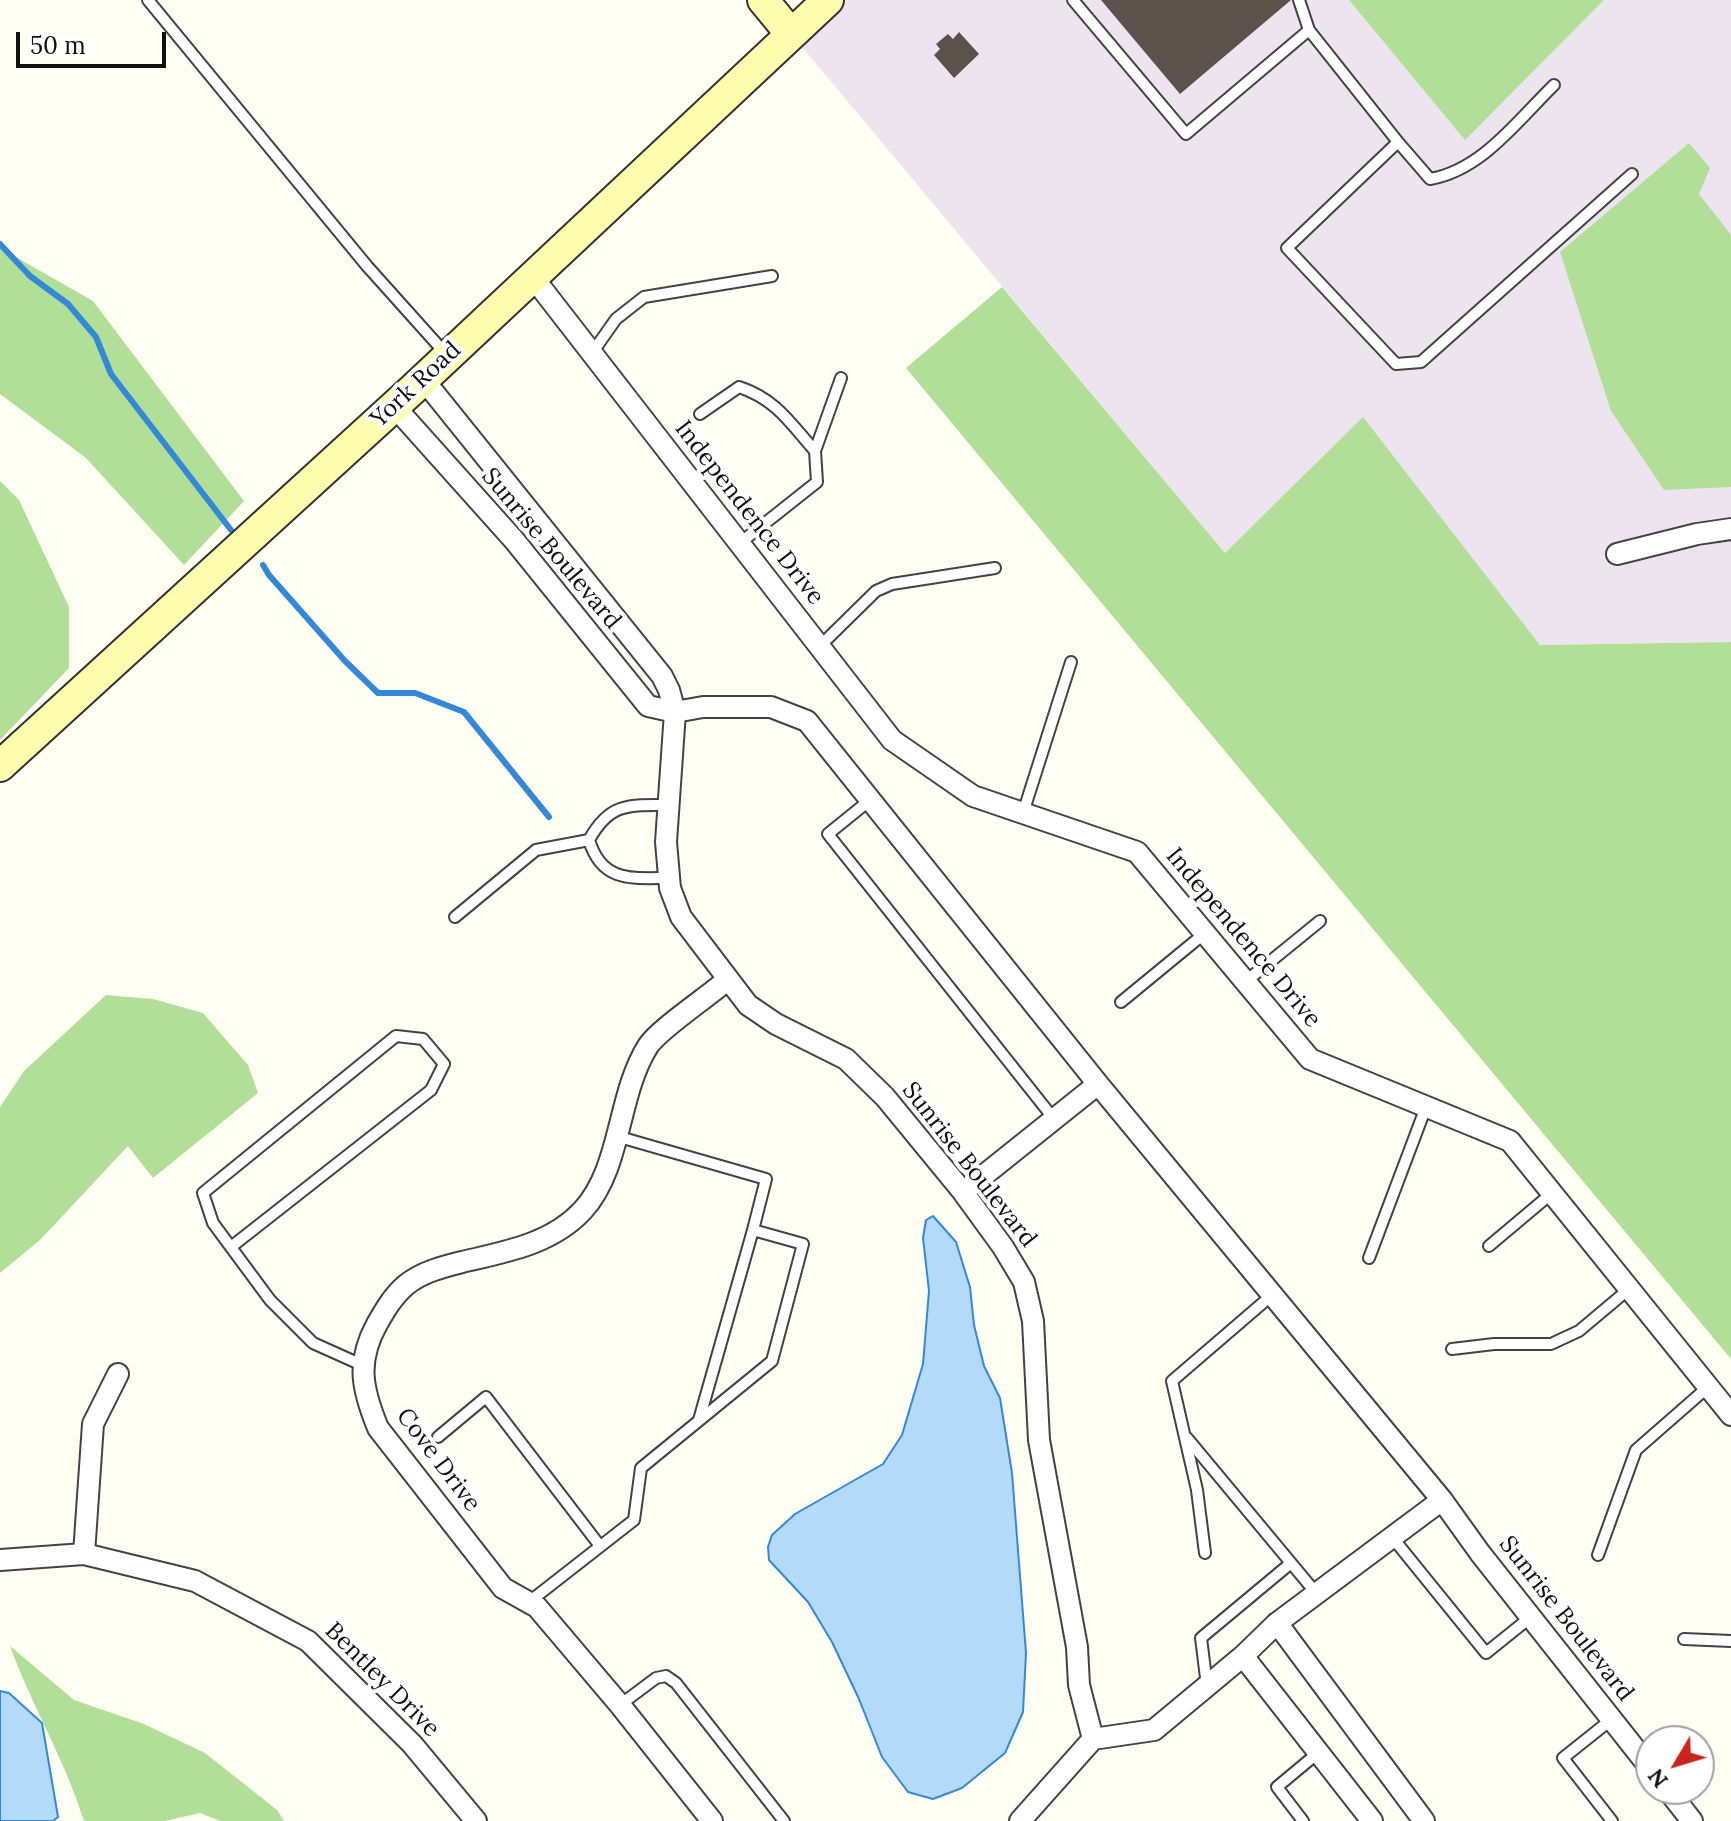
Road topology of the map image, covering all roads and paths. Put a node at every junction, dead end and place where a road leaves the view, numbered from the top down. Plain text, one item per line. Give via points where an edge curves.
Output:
1 (148, 0) edge
2 (763, 0) edge
3 (828, 0) edge
4 (1073, 0) edge
5 (1299, 0) edge
6 (1309, 30) junction
7 (791, 34) junction
8 (1554, 85) dead end
9 (1398, 142) junction
10 (1632, 174) dead end
11 (532, 276) junction
12 (772, 276) dead end
13 (592, 353) junction
14 (448, 356) junction
15 (841, 378) dead end
16 (423, 379) junction
17 (394, 406) junction
18 (700, 414) dead end
19 (815, 451) junction
20 (1731, 529) edge
21 (740, 543) junction
22 (1617, 554) dead end
23 (995, 568) dead end
24 (820, 646) junction
25 (1071, 662) dead end
26 (675, 712) junction
27 (0, 766) edge
28 (870, 800) junction
29 (669, 805) junction
30 (1023, 813) junction
31 (589, 840) junction
32 (669, 878) junction
33 (455, 917) dead end
34 (1320, 921) dead end
35 (1205, 933) junction
36 (727, 980) junction
37 (1245, 982) junction
38 (1121, 1002) dead end
39 (1098, 1084) junction
40 (1426, 1107) junction
41 (1054, 1119) junction
42 (616, 1136) junction
43 (963, 1192) junction
44 (1552, 1193) junction
45 (753, 1230) junction
46 (1489, 1246) dead end
47 (231, 1247) junction
48 (1369, 1258) dead end
49 (1629, 1289) junction
50 (1272, 1295) junction
51 (1452, 1349) dead end
52 (362, 1365) junction
53 (118, 1374) dead end
54 (1708, 1387) junction
55 (1731, 1415) edge
56 (699, 1421) junction
57 (1184, 1434) junction
58 (438, 1437) dead end
59 (1442, 1500) junction
60 (1392, 1537) junction
61 (600, 1546) junction
62 (1205, 1553) dead end
63 (84, 1554) junction
64 (1598, 1555) dead end
65 (0, 1560) edge
66 (1291, 1563) junction
67 (1316, 1593) junction
68 (529, 1602) junction
69 (1532, 1616) junction
70 (1277, 1623) junction
71 (1684, 1639) dead end
72 (1731, 1641) edge
73 (1243, 1656) junction
74 (1207, 1686) junction
75 (620, 1705) junction
76 (1612, 1719) junction
77 (1093, 1739) junction
78 (1635, 1748) edge
79 (1319, 1752) junction
80 (476, 1821) edge
81 (712, 1821) edge
82 (784, 1821) edge
83 (1020, 1821) edge
84 (1303, 1821) edge
85 (1372, 1821) edge
86 (1424, 1821) edge
87 (1612, 1821) edge

1 - 14 lane
2 - 7 street
3 - 7 street, York Road
4 - 6 lane via 1186,134
5 - 6 lane
6 - 9 lane
7 - 11 street, York Road
8 - 9 lane via 1482,157 1451,175 1430,179
9 - 10 lane via 1287,248 1396,364 1421,362
11 - 13 street, Independence Drive
11 - 14 street, York Road
12 - 13 lane via 644,297 616,319
13 - 21 street, Independence Drive
14 - 16 street, York Road
15 - 19 lane
16 - 17 street, York Road
16 - 26 street, Sunrise Boulevard via 662,676
17 - 26 street, Sunrise Boulevard via 514,540 648,706
17 - 27 street, York Road
18 - 19 lane via 739,387 759,393
19 - 21 lane via 817,482
20 - 22 street
21 - 24 street, Independence Drive
23 - 24 lane via 876,591
24 - 30 street, Independence Drive via 892,740 973,796
25 - 30 lane
26 - 28 street, Sunrise Boulevard via 771,707 807,721
26 - 29 street, Sunrise Boulevard
28 - 39 street, Sunrise Boulevard
28 - 41 lane via 828,834
29 - 31 lane via 625,805 600,821
29 - 32 street, Sunrise Boulevard
30 - 35 street, Independence Drive via 1137,852
31 - 32 lane via 607,870 624,878
31 - 33 lane via 536,850
32 - 36 street, Sunrise Boulevard via 681,917
34 - 37 lane
35 - 37 street, Independence Drive
35 - 38 lane
36 - 42 street, Cove Drive via 649,1043
36 - 43 street, Sunrise Boulevard via 748,1005 846,1059 885,1097
37 - 40 street, Independence Drive via 1310,1059
39 - 41 street
39 - 50 street, Sunrise Boulevard
40 - 44 street, Independence Drive via 1510,1141
40 - 48 lane
41 - 43 street
42 - 45 lane via 766,1179
42 - 52 street, Cove Drive via 584,1208 558,1231 524,1246 425,1273 406,1285 374,1328
43 - 77 street, Sunrise Boulevard via 1024,1282 1033,1321 1039,1440 1077,1647 1079,1685
44 - 46 lane
44 - 49 street, Independence Drive
45 - 56 lane
45 - 56 lane via 803,1244 772,1361
47 - 47 lane via 213,1223 203,1193 396,1036 423,1039 444,1064 431,1090
47 - 52 lane via 270,1300 313,1343
49 - 51 lane via 1579,1331 1551,1344
49 - 54 street, Independence Drive
50 - 57 lane via 1172,1381
50 - 59 street, Sunrise Boulevard
52 - 68 street, Cove Drive via 366,1398 378,1428 503,1588
53 - 63 street via 93,1424
54 - 55 street, Independence Drive
54 - 64 lane via 1636,1450
56 - 61 lane via 641,1468 634,1520
57 - 62 lane
57 - 66 lane
58 - 61 lane via 486,1397
59 - 60 street
59 - 69 street, Sunrise Boulevard
60 - 67 street
60 - 69 lane via 1486,1653
61 - 68 lane
63 - 65 street, Bentley Drive
63 - 80 street, Bentley Drive via 195,1581 308,1641 412,1744
66 - 67 lane
66 - 74 lane via 1201,1638
67 - 70 street
68 - 75 street, Cove Drive
69 - 76 street, Sunrise Boulevard
70 - 73 street
70 - 86 street
71 - 72 lane
73 - 74 street
73 - 79 street
74 - 77 street via 1154,1730
75 - 81 street, Cove Drive
75 - 82 lane via 656,1678 666,1676 676,1683
76 - 78 street, Sunrise Boulevard
76 - 87 lane via 1563,1758
77 - 83 street
79 - 84 lane via 1277,1787
79 - 85 street

